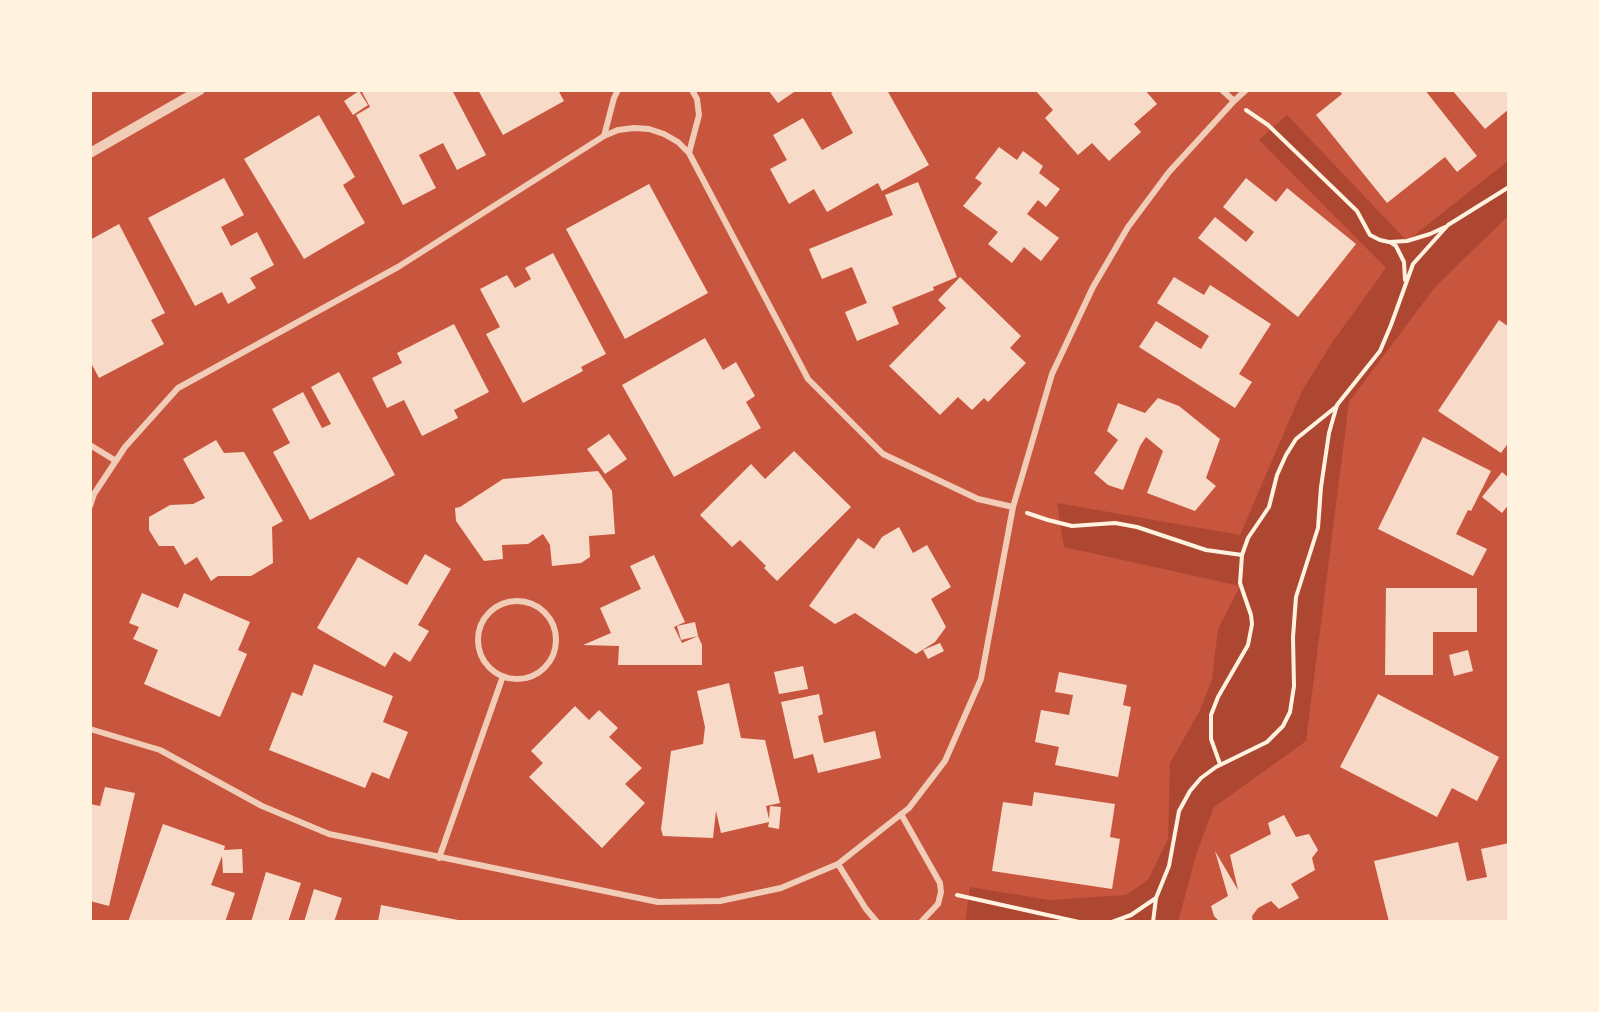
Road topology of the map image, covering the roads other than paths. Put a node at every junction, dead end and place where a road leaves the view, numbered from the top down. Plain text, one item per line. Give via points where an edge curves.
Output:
1 (200, 90) edge
2 (618, 90) edge
3 (692, 90) edge
4 (1222, 90) edge
5 (1246, 90) edge
6 (1233, 101) junction
7 (604, 136) junction
8 (90, 153) edge
9 (689, 153) junction
10 (90, 445) edge
11 (116, 461) junction
12 (90, 506) edge
13 (1013, 507) junction
14 (503, 676) junction
15 (90, 729) edge
16 (901, 814) junction
17 (439, 858) junction
18 (838, 864) junction
19 (877, 922) edge
20 (921, 922) edge

1 - 8 street
2 - 7 street
3 - 9 street via 699,115
4 - 6 street
5 - 6 street
6 - 13 street via 1169,172 1128,227 1093,287 1052,374
7 - 9 street via 626,129 649,129 671,138
7 - 11 street via 398,267 178,388
9 - 13 street via 808,379 883,454 978,499
10 - 11 street
11 - 12 street
13 - 16 street via 981,679 945,761
14 - 14 street via 533,676 554,654 553,624 532,604 502,604 489,613 481,626 481,656
14 - 17 street
15 - 17 street via 160,750 262,806 329,834
16 - 18 street
16 - 20 street via 940,883 938,904
17 - 18 street via 658,902 720,901 781,888
18 - 19 street

